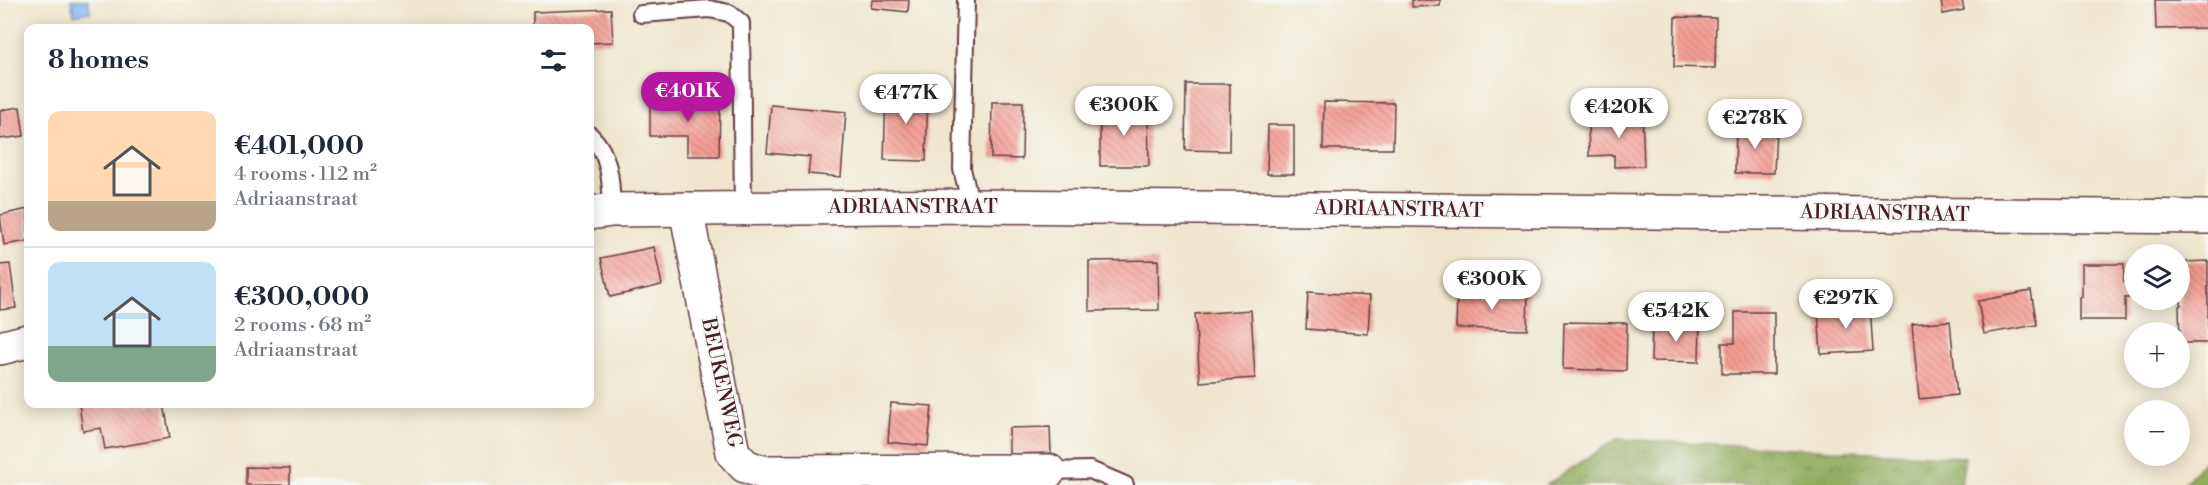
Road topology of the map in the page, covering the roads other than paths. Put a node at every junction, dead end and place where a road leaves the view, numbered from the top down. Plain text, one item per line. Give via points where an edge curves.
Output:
1 (966, 0) edge
2 (641, 14) dead end
3 (594, 139) edge
4 (971, 206) junction
5 (686, 209) junction
6 (743, 209) junction
7 (601, 211) edge
8 (2208, 217) edge
9 (24, 342) edge
10 (0, 348) edge
11 (1049, 471) joint
12 (1125, 485) edge

1 - 4 lane via 962,169
2 - 6 lane via 709,9 729,13 741,23
3 - 7 lane via 610,171
4 - 6 street, ADRIAANSTRAAT
4 - 8 street, ADRIAANSTRAAT
5 - 6 street, ADRIAANSTRAAT
5 - 7 street, ADRIAANSTRAAT
5 - 11 street, BEUKENWEG via 733,453 745,466 762,472
9 - 10 street
11 - 12 lane via 1090,470

